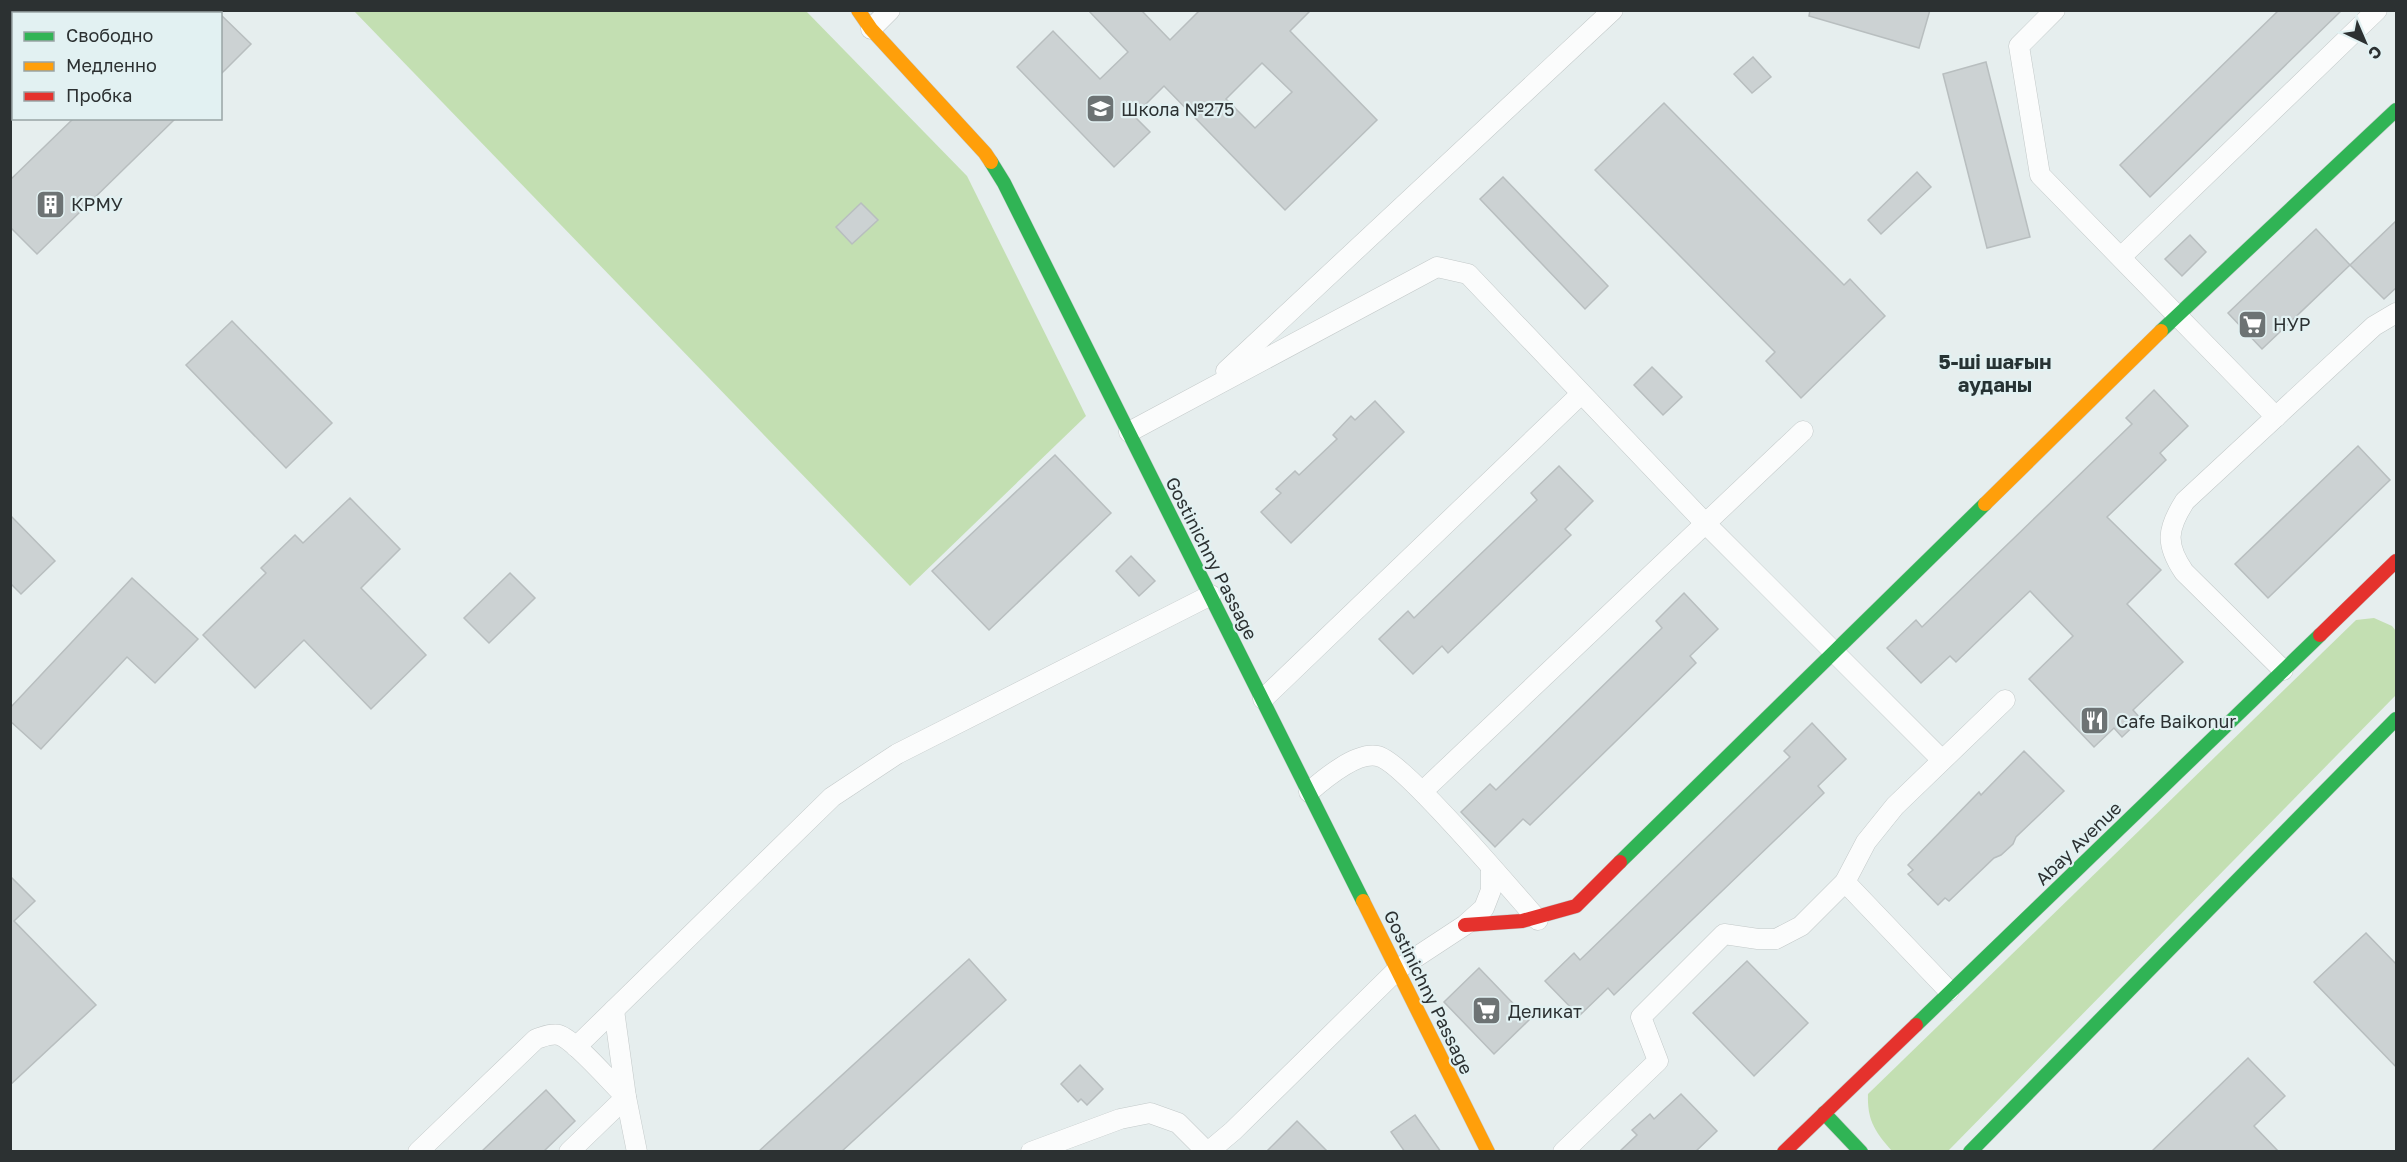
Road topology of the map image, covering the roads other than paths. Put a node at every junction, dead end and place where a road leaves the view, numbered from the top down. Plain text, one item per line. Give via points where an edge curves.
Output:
1 (858, 10) edge
2 (890, 10) edge
3 (1613, 10) edge
4 (2055, 10) edge
5 (2377, 10) edge
6 (871, 29) junction
7 (2397, 110) edge
8 (2121, 257) junction
9 (2397, 313) edge
10 (2177, 315) junction
11 (1211, 386) junction
12 (1581, 394) junction
13 (2276, 417) junction
14 (1803, 431) dead end
15 (1129, 432) junction
16 (1705, 523) junction
17 (2397, 561) edge
18 (1211, 595) junction
19 (1833, 652) junction
20 (2283, 670) junction
21 (1263, 699) junction
22 (2005, 700) dead end
23 (2397, 719) edge
24 (1942, 760) junction
25 (1309, 792) junction
26 (1422, 792) junction
27 (1491, 869) junction
28 (1845, 882) junction
29 (1538, 920) junction
30 (1465, 925) junction
31 (1398, 969) junction
32 (1949, 991) junction
33 (614, 1010) junction
34 (576, 1047) junction
35 (626, 1097) junction
36 (1824, 1113) junction
37 (418, 1152) edge
38 (569, 1152) edge
39 (637, 1152) edge
40 (1031, 1152) edge
41 (1207, 1152) edge
42 (1488, 1152) edge
43 (1563, 1152) edge
44 (1784, 1152) edge
45 (1861, 1152) edge
46 (1970, 1152) edge

1 - 6 street, Gostinichny Passage
2 - 6 street
3 - 11 street
4 - 8 street via 2019,46 2040,175
5 - 8 street
6 - 15 street, Gostinichny Passage via 985,153 1004,183
7 - 10 street
8 - 10 street
9 - 13 street via 2374,326
10 - 13 street
10 - 19 street
11 - 12 street via 1437,267 1467,274
11 - 15 street
12 - 16 street
12 - 21 street
13 - 20 street via 2185,501 2172,520 2170,540 2174,557 2184,572
14 - 16 street
15 - 18 street, Gostinichny Passage
16 - 19 street
16 - 26 street
17 - 20 street, Abay Avenue via 2386,578
18 - 21 street, Gostinichny Passage
18 - 33 street via 897,754 862,776 832,797
19 - 24 street
19 - 29 street via 1576,906
20 - 32 street, Abay Avenue
21 - 25 street, Gostinichny Passage
22 - 24 street
23 - 46 street
24 - 28 street via 1866,842
25 - 26 street via 1335,771 1371,755 1386,758
25 - 31 street, Gostinichny Passage
26 - 27 street
27 - 29 street
27 - 30 street via 1491,890 1484,908
28 - 32 street
28 - 43 street via 1801,926 1776,939 1724,934 1641,1017 1658,1061
29 - 30 street
30 - 31 street
31 - 41 street
31 - 42 street, Gostinichny Passage
32 - 36 street, Abay Avenue
33 - 34 street
33 - 35 street
34 - 35 street
34 - 37 street via 560,1036 536,1040
35 - 38 street
35 - 39 street
36 - 44 street, Abay Avenue
36 - 45 street
40 - 41 street via 1120,1119 1150,1113 1178,1123

